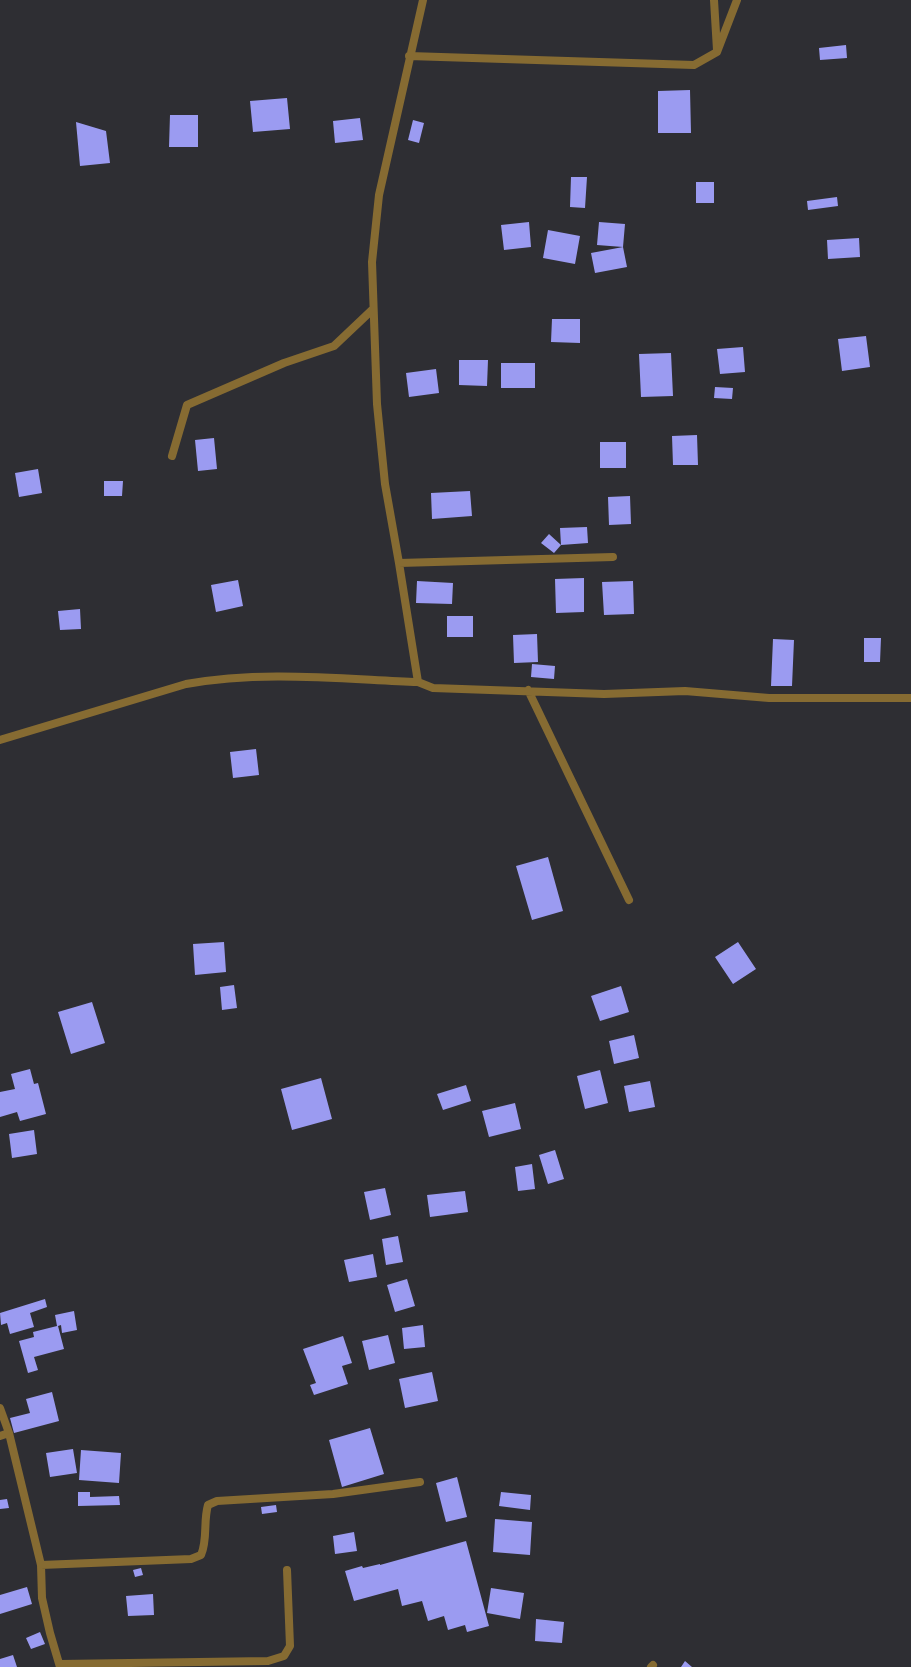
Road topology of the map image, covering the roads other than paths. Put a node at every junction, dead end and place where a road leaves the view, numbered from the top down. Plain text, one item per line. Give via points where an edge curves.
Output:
1 (423, 0) edge
2 (714, 0) edge
3 (737, 0) edge
4 (717, 52) junction
5 (409, 56) junction
6 (372, 310) junction
7 (172, 456) dead end
8 (613, 557) dead end
9 (400, 563) junction
10 (418, 682) junction
11 (528, 690) junction
12 (911, 698) edge
13 (0, 740) edge
14 (629, 900) dead end
15 (0, 1408) edge
16 (8, 1433) junction
17 (0, 1436) edge
18 (420, 1482) dead end
19 (41, 1565) junction
20 (287, 1570) dead end
21 (60, 1666) edge

1 - 5 street
2 - 4 street
3 - 4 street
4 - 5 street via 694,65
5 - 6 street via 379,195 372,262
6 - 7 street via 334,346 284,363 186,405
6 - 9 street via 384,477
8 - 9 street
9 - 10 street
10 - 11 street via 433,688
10 - 13 street via 264,676 216,679 186,684
11 - 12 street via 604,694 685,690 769,698
11 - 14 street
15 - 16 street
16 - 17 street
16 - 19 street
18 - 19 street via 333,1494 217,1501 208,1505 205,1514 205,1544 201,1555 191,1560
19 - 21 street via 42,1598
20 - 21 street via 290,1646 284,1656 268,1661

